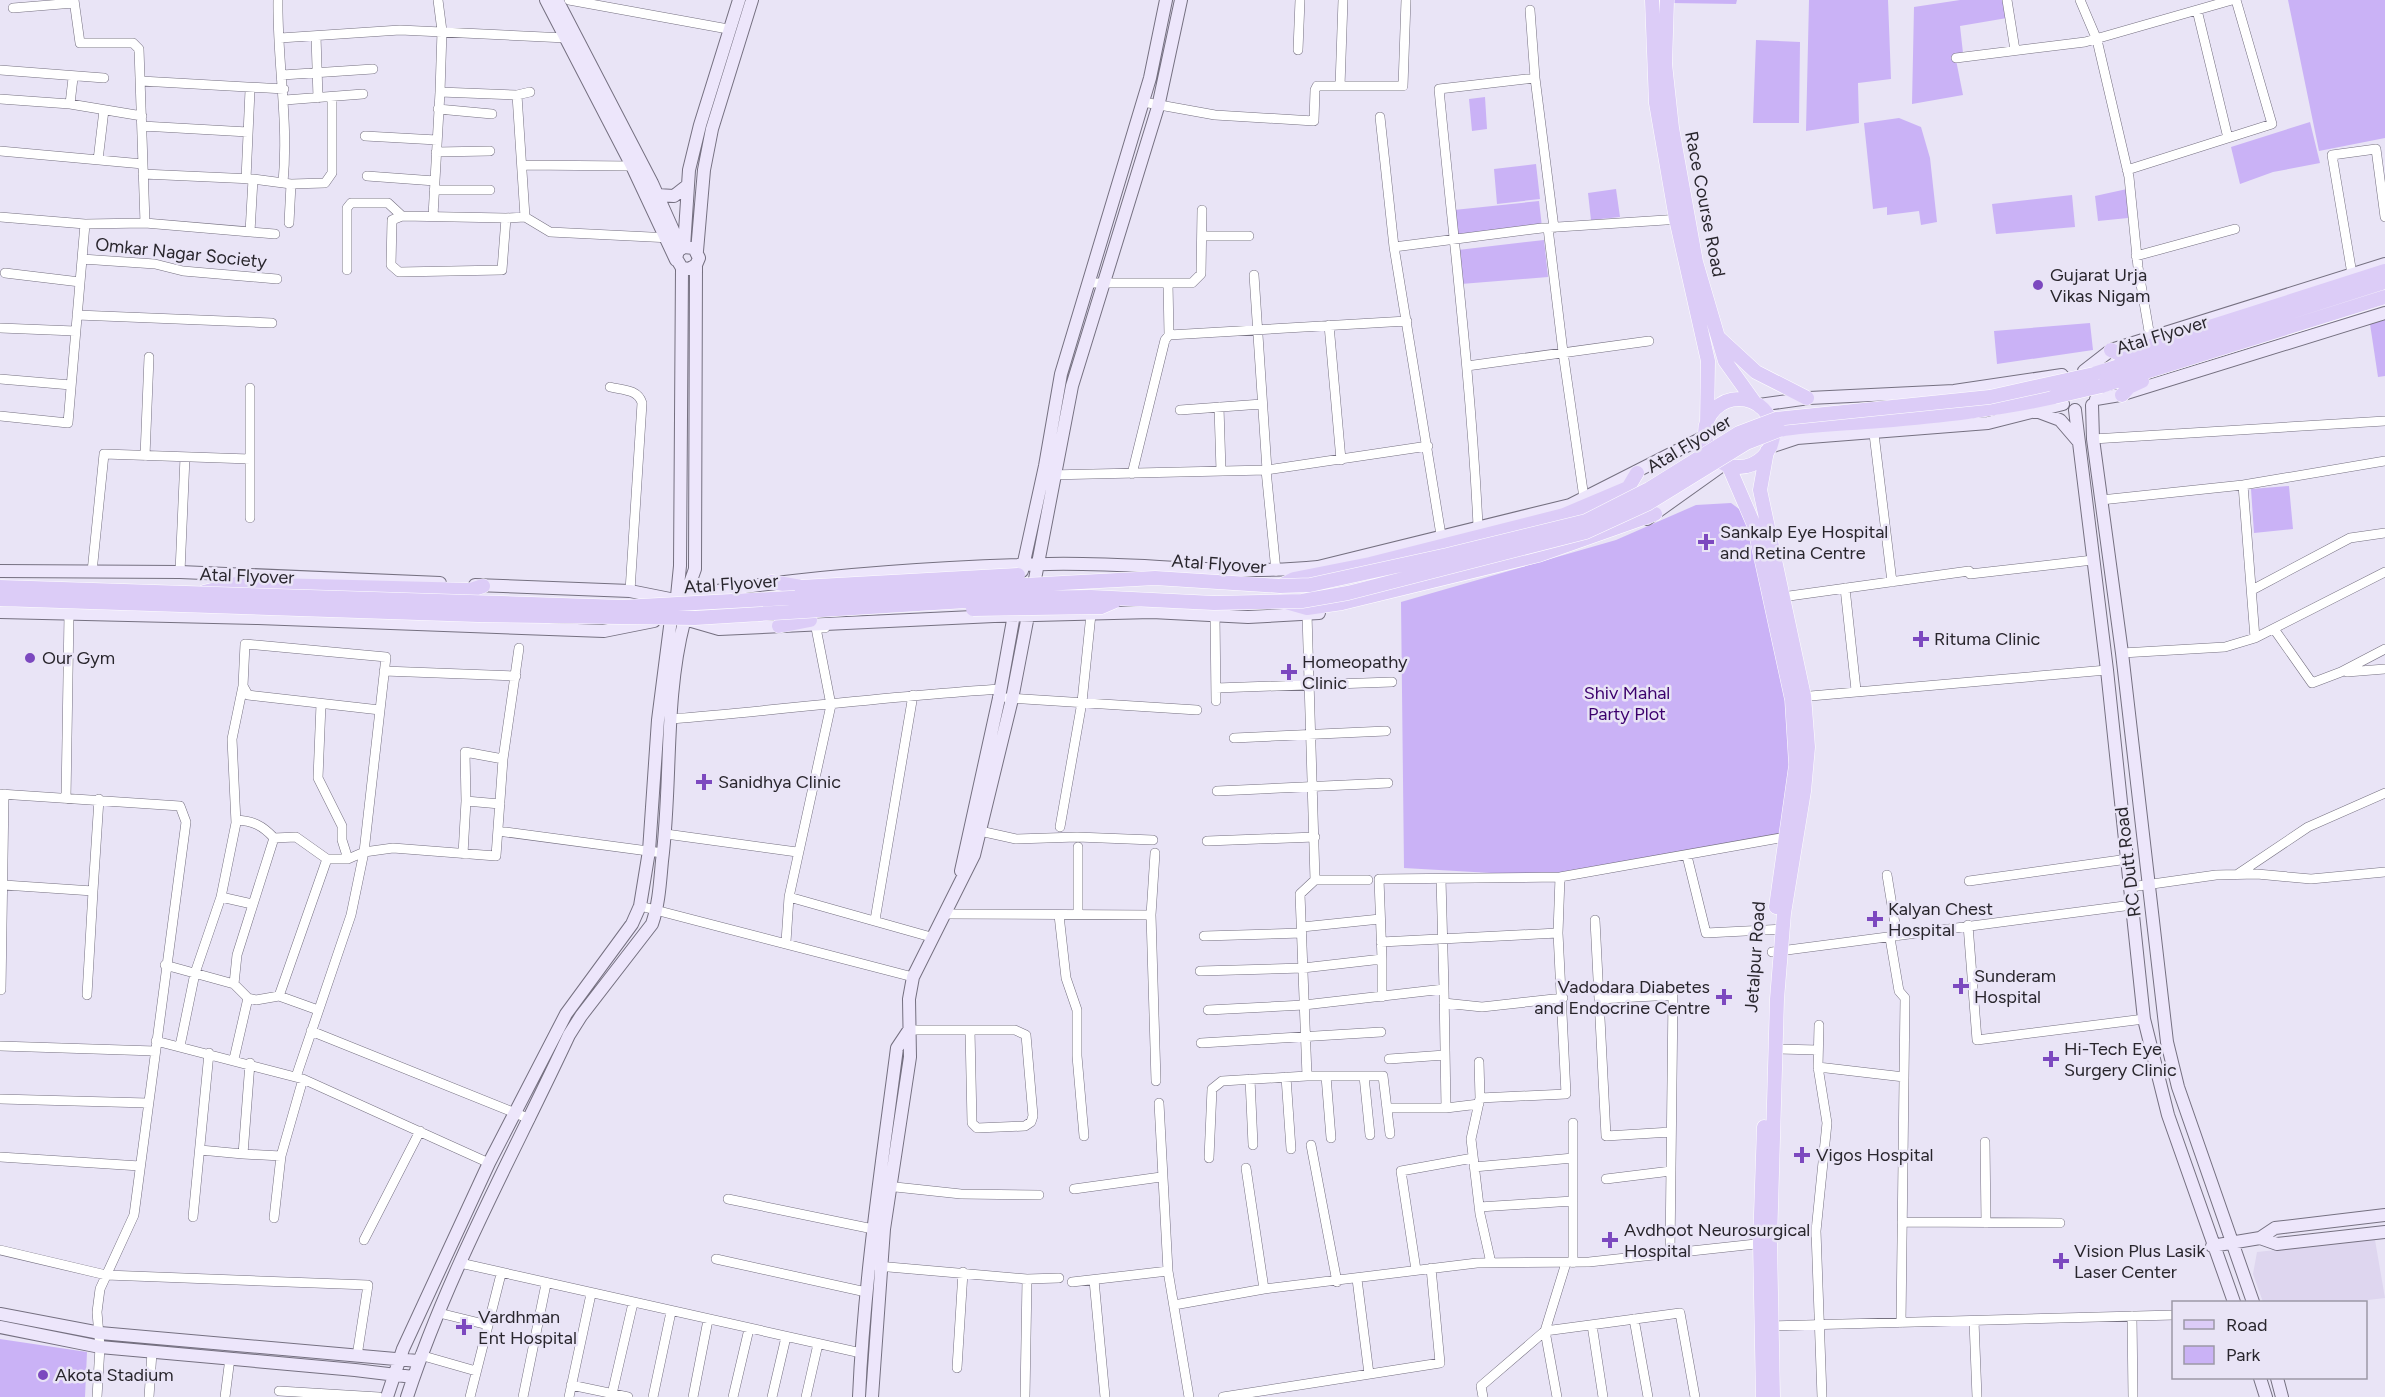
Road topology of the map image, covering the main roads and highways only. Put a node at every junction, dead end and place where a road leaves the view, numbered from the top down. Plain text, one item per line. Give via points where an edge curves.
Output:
1 (1653, 0) edge
2 (1666, 0) edge
3 (1683, 219) junction
4 (2385, 272) edge
5 (2385, 282) edge
6 (2385, 297) edge
7 (2385, 306) edge
8 (1717, 336) junction
9 (2118, 351) road end
10 (2122, 395) road end
11 (1807, 398) road end
12 (1757, 404) junction
13 (1706, 430) junction
14 (1769, 449) junction
15 (1727, 465) junction
16 (1636, 473) road end
17 (1655, 514) road end
18 (1760, 525) junction
19 (1113, 580) junction
20 (772, 582) road end
21 (1280, 586) junction
22 (0, 587) edge
23 (477, 588) road end
24 (202, 593) junction
25 (1119, 598) junction
26 (0, 599) edge
27 (1284, 602) junction
28 (779, 626) road end
29 (1798, 697) junction
30 (1776, 951) junction
31 (1765, 1243) junction
32 (1766, 1326) junction
33 (1763, 1397) edge
34 (1773, 1397) edge

1 - 3 main road, Race Course Road via 1655,93
2 - 3 main road, Race Course Road via 1666,74
3 - 8 main road, Race Course Road
3 - 13 main road, Race Course Road via 1708,361
4 - 9 main road
5 - 21 main road, Atal Flyover, bridge via 2156,356 1990,398 1776,418 1739,433 1648,489 1586,521 1342,579
6 - 27 main road, Atal Flyover, bridge via 2099,394 1994,409 1779,430 1746,443 1647,504 1586,532 1348,593
7 - 10 main road via 2136,383
8 - 11 main road via 1755,372
8 - 12 main road, Race Course Road via 1725,361
12 - 13 main road via 1736,399 1726,402 1717,407
12 - 14 main road via 1770,419 1773,430
13 - 15 main road via 1709,446
14 - 15 main road via 1752,464
14 - 18 main road via 1760,490
15 - 18 main road
16 - 21 main road via 1628,488 1564,515 1294,579
17 - 27 main road via 1539,555 1342,603 1307,608
18 - 29 main road, Jetalpur Road
18 - 29 main road, Jetalpur Road via 1782,597
19 - 20 main road, bridge via 1102,574 801,587
19 - 21 main road, Atal Flyover, bridge via 1188,579
19 - 24 main road, Atal Flyover, bridge via 651,607
22 - 24 main road, Atal Flyover, bridge
23 - 24 main road via 236,584
25 - 26 main road, Atal Flyover, bridge via 1014,598 695,618
25 - 27 main road, Atal Flyover, bridge
25 - 28 main road, bridge via 1101,607 945,610
29 - 30 main road, Jetalpur Road via 1808,762 1790,836
30 - 31 main road, Jetalpur Road
30 - 31 main road, Jetalpur Road via 1777,1049
31 - 32 main road, Jetalpur Road
32 - 33 main road, Jetalpur Road
32 - 34 main road, Jetalpur Road

